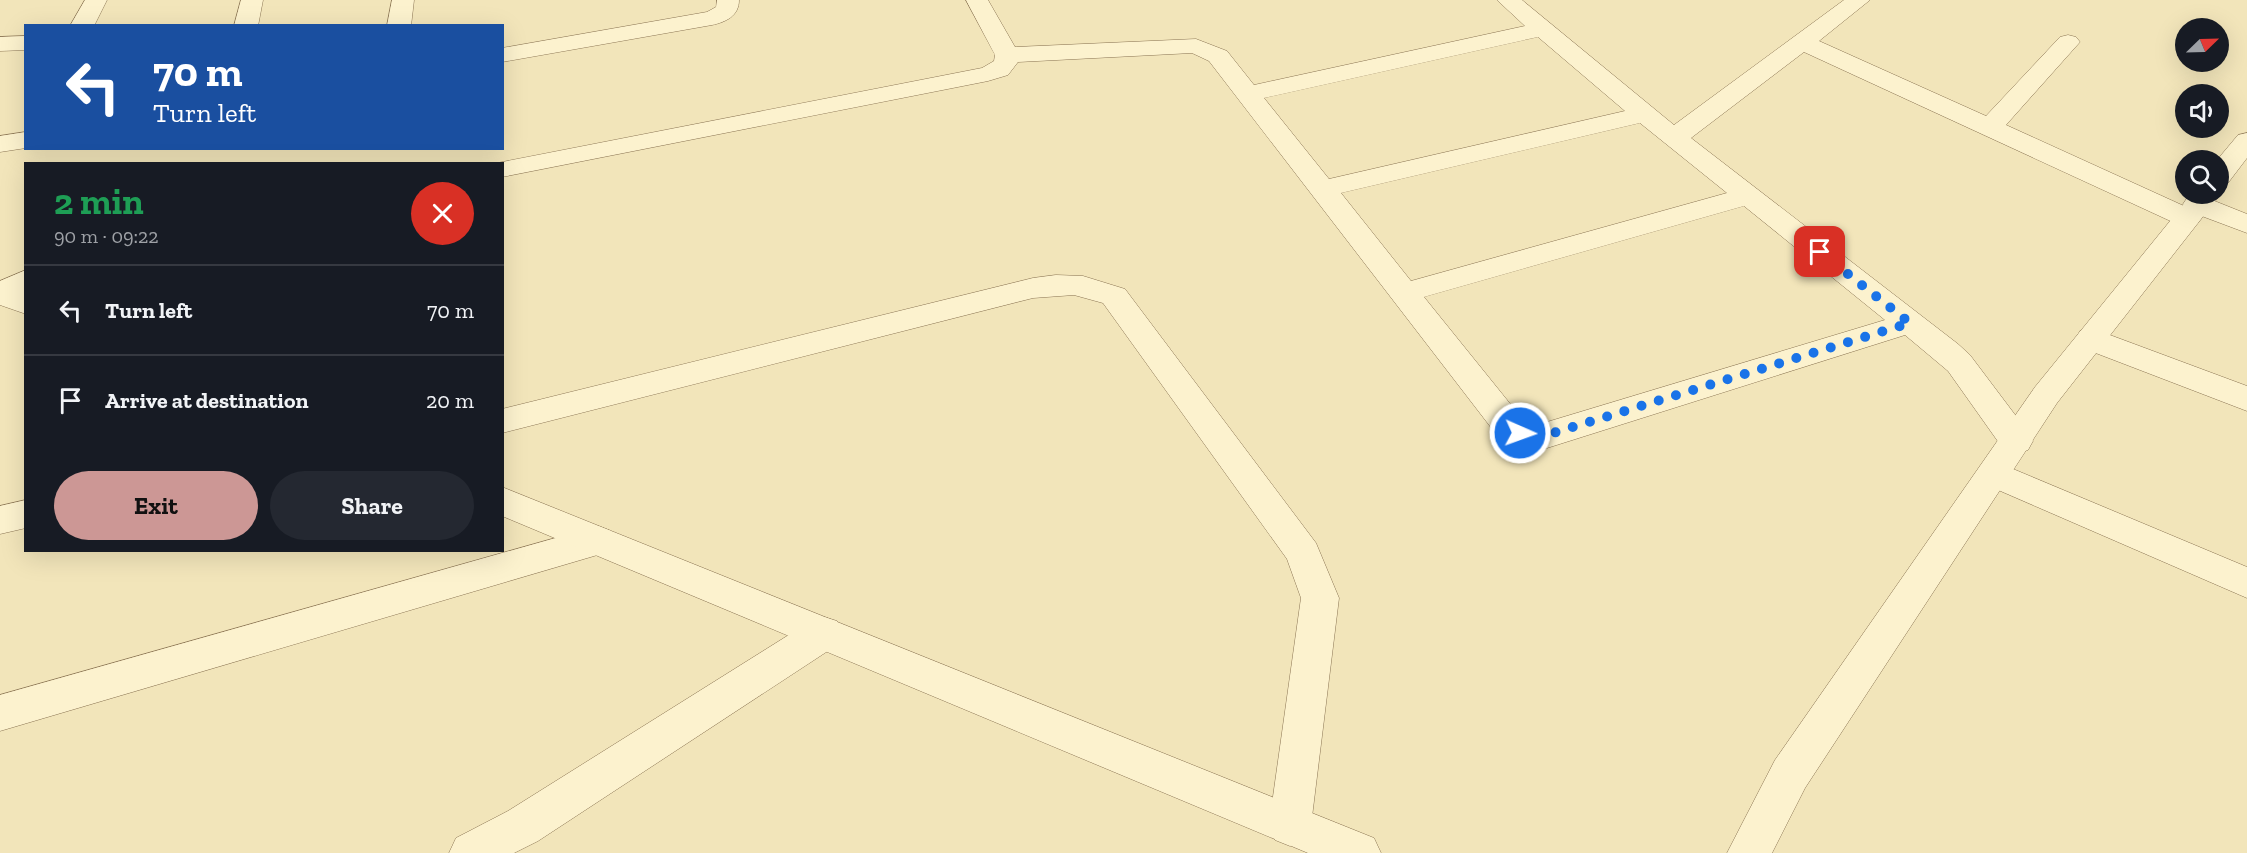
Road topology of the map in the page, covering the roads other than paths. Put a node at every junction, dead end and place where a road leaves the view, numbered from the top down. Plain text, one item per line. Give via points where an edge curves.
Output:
1 (96, 0) edge
2 (252, 0) edge
3 (403, 0) edge
4 (728, 0) edge
5 (977, 0) edge
6 (1544, 0) edge
7 (1859, 0) edge
8 (1513, 4) edge
9 (83, 24) edge
10 (246, 24) edge
11 (399, 24) edge
12 (1543, 28) junction
13 (2067, 42) dead end
14 (24, 43) edge
15 (1803, 43) junction
16 (0, 44) edge
17 (504, 55) edge
18 (1007, 55) junction
19 (1247, 94) junction
20 (1645, 114) junction
21 (1989, 128) junction
22 (1674, 138) junction
23 (2247, 141) edge
24 (2229, 163) edge
25 (504, 169) edge
26 (1322, 189) junction
27 (1749, 196) junction
28 (2196, 205) edge
29 (2247, 224) edge
30 (1404, 293) junction
31 (1910, 323) junction
32 (2091, 339) junction
33 (2247, 399) edge
34 (504, 420) edge
35 (2016, 441) junction
36 (1994, 474) junction
37 (504, 502) edge
38 (24, 514) edge
39 (0, 520) edge
40 (598, 541) junction
41 (2247, 583) edge
42 (824, 633) junction
43 (0, 713) edge
44 (1290, 825) junction
45 (471, 853) edge
46 (1359, 853) edge
47 (1749, 853) edge

1 - 9 street
2 - 10 street
3 - 11 street
4 - 17 street via 723,14 712,18
5 - 18 street
6 - 8 street
7 - 15 street
8 - 12 street
12 - 19 street
12 - 20 street
13 - 21 street
14 - 16 street
15 - 21 street
15 - 22 street
18 - 19 street via 1196,46 1218,56
18 - 25 street via 1006,63 988,74
19 - 26 street
20 - 22 street
20 - 26 street
21 - 28 street
22 - 27 street
23 - 24 street
26 - 30 street
27 - 30 street
27 - 31 street
28 - 29 street
28 - 32 street
30 - 31 street via 1508,425 1535,436
31 - 35 street via 1959,363
32 - 33 street
32 - 35 street via 2046,395
34 - 44 street via 1033,288 1089,285 1114,296 1303,552 1312,573 1320,598
35 - 36 street
36 - 41 street
36 - 47 street via 1790,774
37 - 40 street
38 - 39 street
40 - 42 street
40 - 43 street
42 - 44 street
42 - 45 street via 523,826
44 - 46 street

